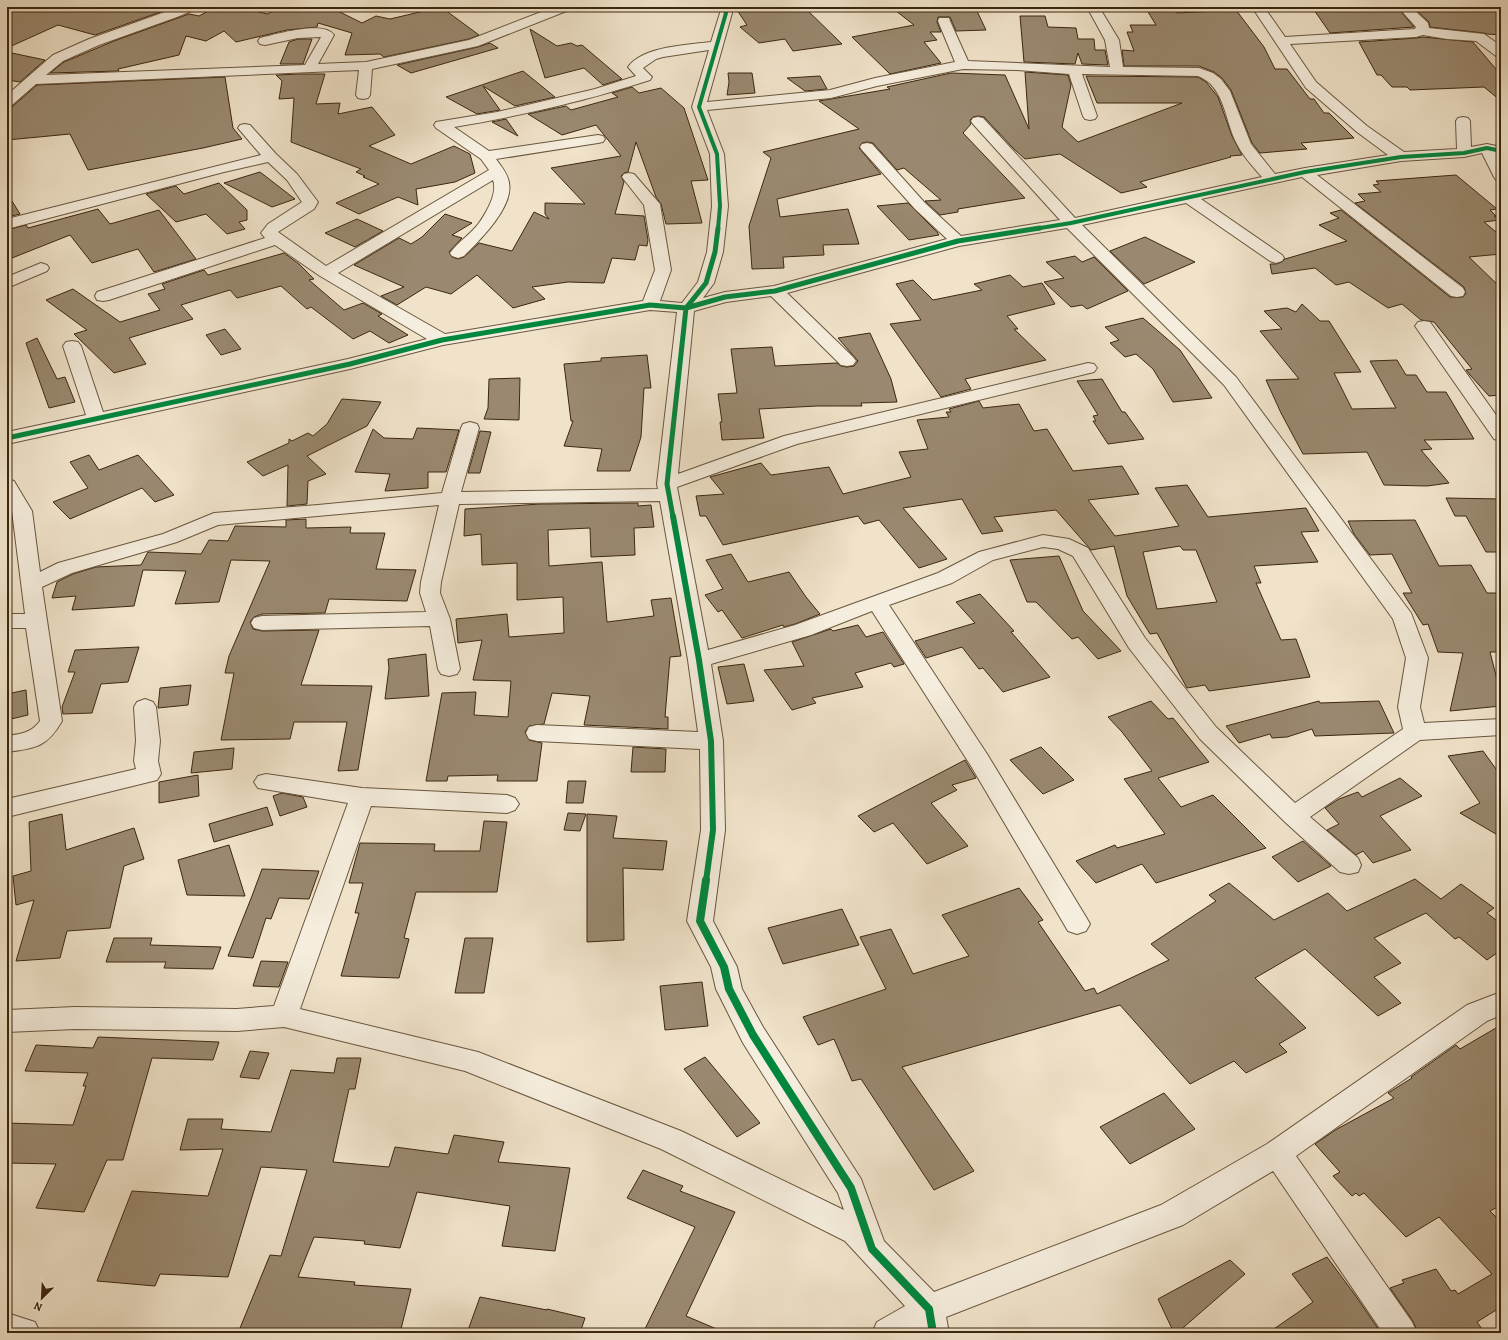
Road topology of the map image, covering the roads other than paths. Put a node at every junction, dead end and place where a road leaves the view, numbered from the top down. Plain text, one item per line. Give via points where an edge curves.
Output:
1 (190, 7) edge
2 (565, 7) edge
3 (724, 7) edge
4 (1093, 7) edge
5 (1258, 7) edge
6 (1404, 7) edge
7 (944, 22) dead end
8 (1422, 31) junction
9 (265, 41) dead end
10 (1281, 41) junction
11 (717, 45) junction
12 (1501, 53) edge
13 (366, 66) junction
14 (963, 66) junction
15 (310, 67) junction
16 (1074, 70) junction
17 (1117, 70) junction
18 (33, 80) junction
19 (363, 94) dead end
20 (7, 102) edge
21 (699, 107) junction
22 (1090, 116) dead end
23 (978, 121) dead end
24 (1463, 121) dead end
25 (244, 128) dead end
26 (598, 139) dead end
27 (867, 147) dead end
28 (1494, 149) edge
29 (1464, 153) junction
30 (486, 156) junction
31 (271, 157) junction
32 (1401, 157) junction
33 (497, 171) junction
34 (1305, 172) junction
35 (629, 177) dead end
36 (1501, 177) edge
37 (1271, 178) junction
38 (1189, 198) junction
39 (1071, 223) junction
40 (7, 224) edge
41 (277, 239) junction
42 (958, 242) junction
43 (458, 253) dead end
44 (1276, 258) dead end
45 (41, 268) dead end
46 (326, 273) junction
47 (7, 283) edge
48 (775, 291) junction
49 (1457, 292) dead end
50 (103, 296) dead end
51 (650, 305) junction
52 (686, 308) junction
53 (1424, 326) dead end
54 (442, 340) junction
55 (72, 346) dead end
56 (847, 361) dead end
57 (1088, 368) dead end
58 (96, 419) junction
59 (470, 428) dead end
60 (1501, 435) edge
61 (7, 438) edge
62 (7, 485) edge
63 (668, 489) junction
64 (450, 498) junction
65 (31, 584) junction
66 (876, 602) junction
67 (439, 620) junction
68 (7, 621) edge
69 (36, 621) junction
70 (262, 624) dead end
71 (699, 660) junction
72 (449, 669) dead end
73 (145, 707) dead end
74 (1501, 727) edge
75 (1415, 732) junction
76 (537, 733) dead end
77 (711, 741) junction
78 (7, 744) edge
79 (266, 782) dead end
80 (362, 797) junction
81 (507, 804) dead end
82 (7, 808) edge
83 (1294, 816) junction
84 (1349, 865) dead end
85 (1077, 924) dead end
86 (1501, 1003) edge
87 (284, 1016) junction
88 (7, 1020) edge
89 (1277, 1152) junction
90 (872, 1249) junction
91 (931, 1321) edge
92 (7, 1328) edge
93 (24, 1333) edge
94 (888, 1333) edge
95 (1401, 1333) edge

1 - 18 street via 58,58
2 - 13 street via 473,42
3 - 11 street via 726,13
4 - 17 street via 1112,40
5 - 10 street
6 - 8 street via 1423,26
7 - 14 street
8 - 10 street
8 - 12 street via 1479,37
9 - 15 street via 316,31 324,32 328,35
10 - 32 street via 1311,85 1362,129
11 - 21 street
11 - 30 street via 651,56 635,67 645,77 600,92 497,116 441,125
13 - 15 street
13 - 19 street
14 - 16 street
14 - 21 street via 875,82 831,94
15 - 18 street
16 - 17 street
16 - 22 street
17 - 37 street via 1205,72 1211,76 1225,95 1245,145
18 - 20 street
21 - 52 street via 717,154 720,206 715,252 706,283
23 - 39 street
24 - 29 street
25 - 31 street
26 - 30 street
27 - 42 street via 920,206
28 - 29 street
28 - 36 street
29 - 32 street
30 - 33 street
31 - 40 street
31 - 41 street via 292,177 310,202 309,206 269,233
32 - 34 street
33 - 43 street via 502,184 501,196 485,226
33 - 46 street
34 - 37 street
34 - 49 street
35 - 51 street via 652,204 663,270
37 - 38 street
38 - 39 street
38 - 44 street
39 - 42 street
39 - 75 street via 1230,381 1403,618 1416,658 1410,707
41 - 46 street
41 - 50 street
42 - 48 street
45 - 47 street
46 - 54 street
48 - 52 street via 725,297
48 - 56 street
51 - 52 street
51 - 54 street
52 - 63 street
53 - 60 street
54 - 58 street via 350,364
55 - 58 street
57 - 63 street via 792,440
58 - 61 street
59 - 64 street
62 - 65 street via 22,512
63 - 64 street
63 - 71 street
64 - 65 street via 214,519 170,538 65,568
64 - 67 street via 430,593
65 - 69 street
66 - 71 street via 803,630
66 - 83 street via 945,578 986,556 1043,541 1062,543 1081,552 1137,643 1208,733
66 - 85 street via 980,760
67 - 70 street
67 - 72 street
68 - 69 street
69 - 78 street via 51,721 45,732 33,740
71 - 77 street
73 - 82 street via 148,741 146,761 149,774
74 - 75 street
75 - 83 street
76 - 77 street
77 - 90 street via 712,830 700,921 724,967 729,989 753,1035 851,1188
79 - 80 street
80 - 81 street
80 - 87 street
83 - 84 street
86 - 89 street via 1477,1013
87 - 88 street via 237,1020
87 - 90 street via 468,1060 671,1140 856,1231
89 - 91 street via 1172,1215
89 - 95 street
90 - 91 street
91 - 94 street
92 - 93 street

